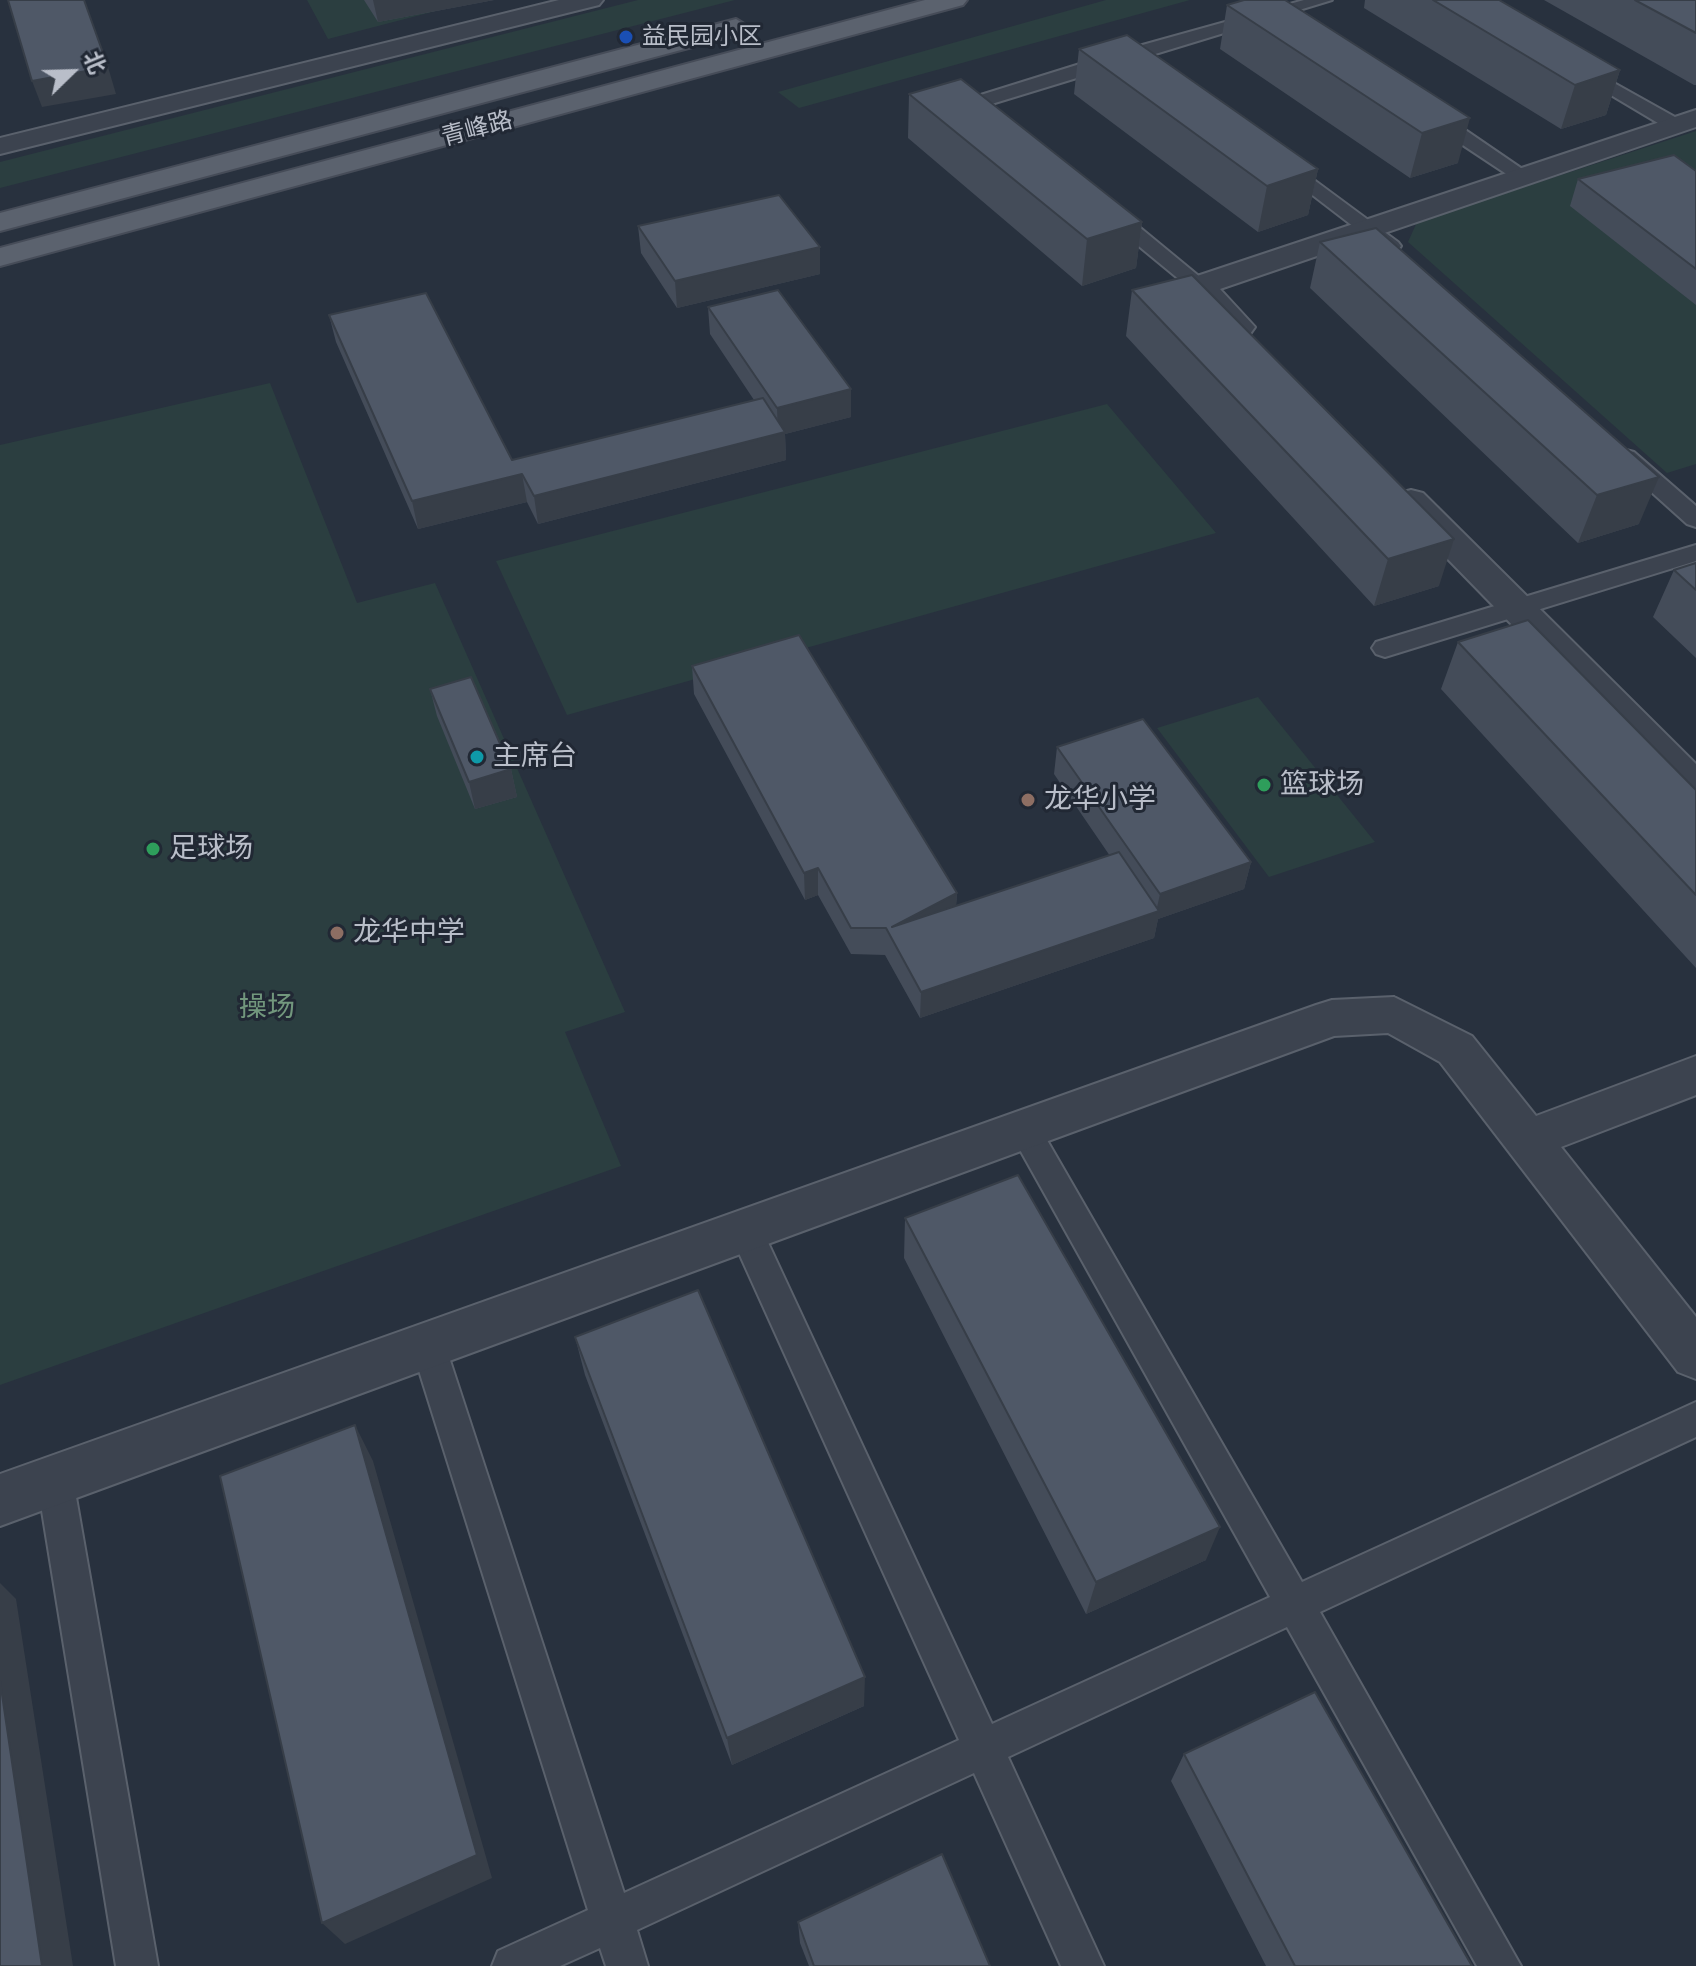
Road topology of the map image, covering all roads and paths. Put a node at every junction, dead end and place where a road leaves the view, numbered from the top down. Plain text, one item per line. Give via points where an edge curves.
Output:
1 (590, 0) edge
2 (954, 0) edge
3 (1323, 0) edge
4 (1275, 13) junction
5 (763, 20) dead end
6 (1301, 31) edge
7 (1134, 53) junction
8 (1557, 55) edge
9 (1159, 71) edge
10 (1419, 108) edge
11 (1002, 122) edge
12 (1685, 122) edge
13 (0, 146) edge
14 (1271, 154) edge
15 (1524, 177) junction
16 (1088, 194) edge
17 (0, 222) edge
18 (1371, 229) junction
19 (0, 257) edge
20 (1407, 260) edge
21 (1199, 286) junction
22 (1265, 353) edge
23 (1608, 441) edge
24 (1385, 475) edge
25 (1690, 508) edge
26 (1696, 553) edge
27 (1517, 608) junction
28 (1385, 648) dead end
29 (1696, 789) edge
30 (1696, 1075) edge
31 (1025, 1130) junction
32 (1527, 1140) junction
33 (746, 1231) junction
34 (428, 1345) junction
35 (1696, 1356) edge
36 (1696, 1419) edge
37 (55, 1480) junction
38 (0, 1500) edge
39 (1294, 1605) junction
40 (986, 1748) junction
41 (613, 1920) junction
42 (137, 1966) edge
43 (513, 1966) edge
44 (627, 1966) edge
45 (1083, 1966) edge
46 (1500, 1966) edge

1 - 13 street
2 - 19 main road, 青峰路
3 - 4 lane
4 - 6 lane
4 - 7 lane
5 - 17 main road, 青峰路
7 - 9 lane
7 - 11 lane via 978,102
8 - 12 lane
10 - 15 lane
12 - 15 street
14 - 18 lane
15 - 18 street
16 - 21 lane
18 - 20 lane
18 - 21 street
21 - 22 street
23 - 25 lane
24 - 27 street
26 - 27 lane
27 - 28 lane
27 - 29 street
30 - 32 street
31 - 32 street via 1332,1018 1394,1015 1456,1049
31 - 33 street
31 - 39 lane
32 - 35 street
33 - 34 street
33 - 40 lane
34 - 37 street
34 - 41 lane
36 - 39 lane
37 - 38 street
37 - 42 lane
39 - 40 lane
39 - 46 lane
40 - 41 lane
40 - 45 lane
41 - 43 lane
41 - 44 lane

